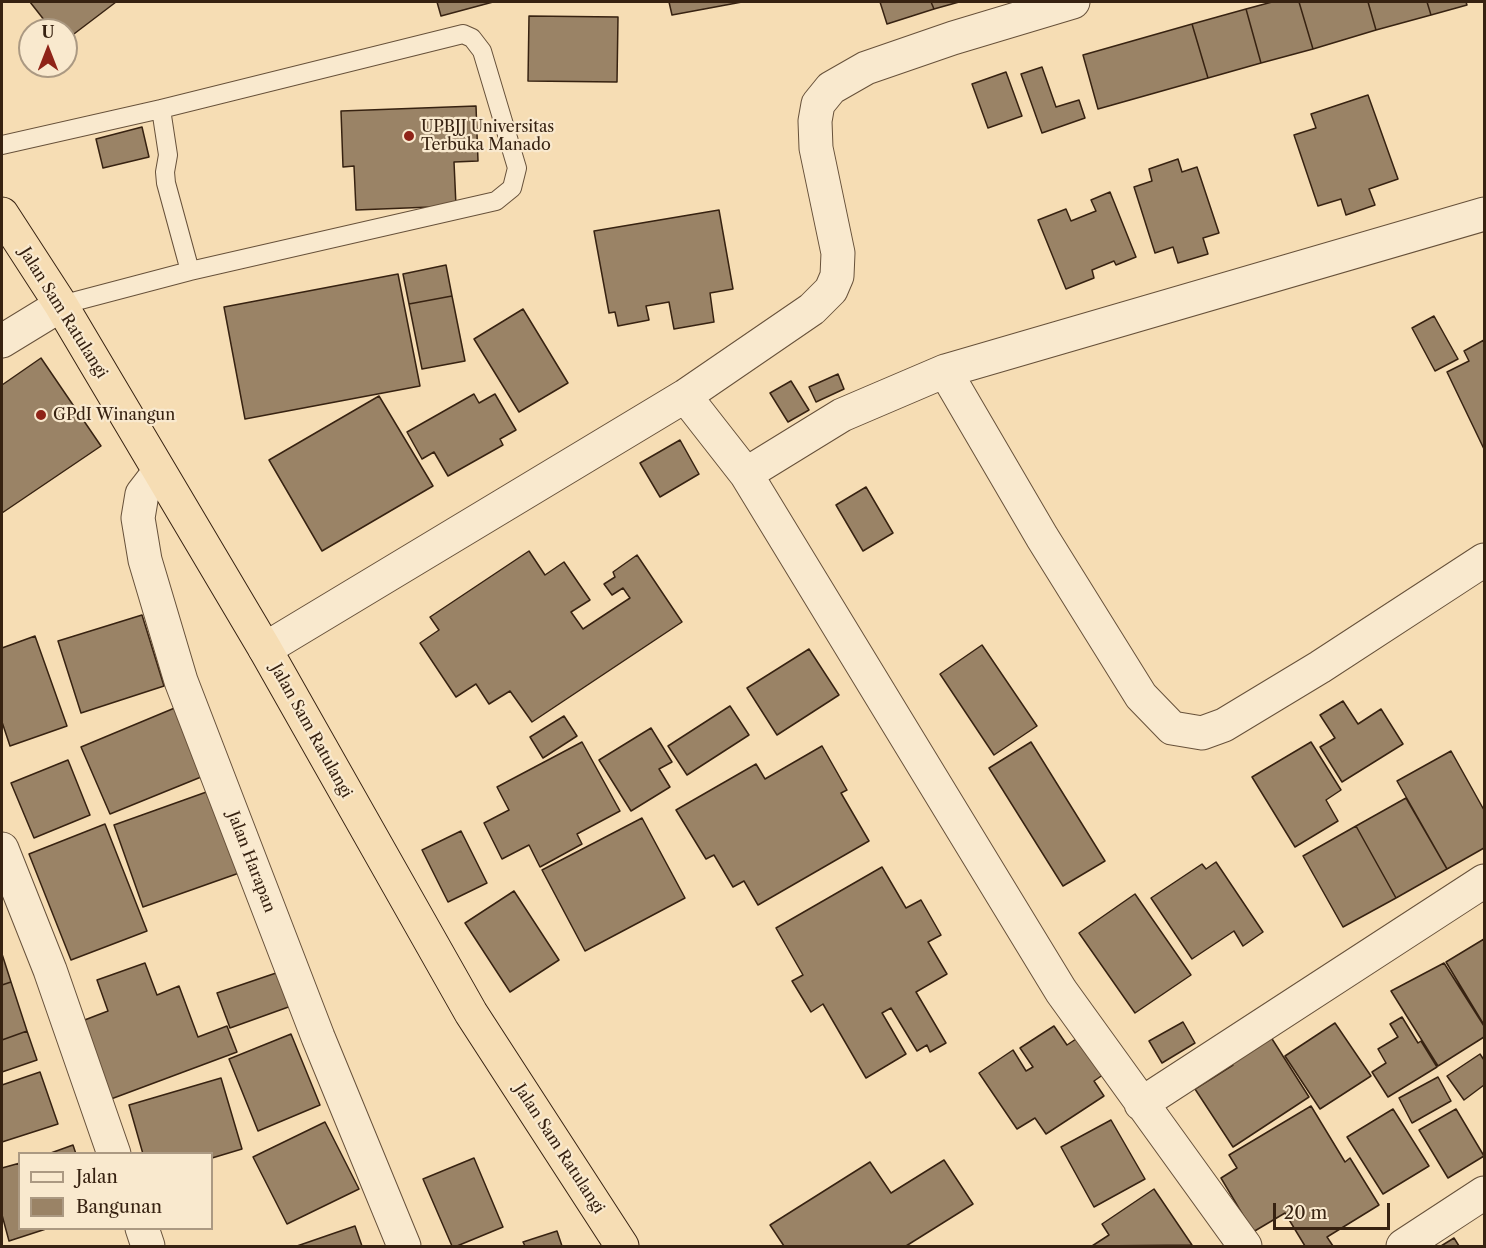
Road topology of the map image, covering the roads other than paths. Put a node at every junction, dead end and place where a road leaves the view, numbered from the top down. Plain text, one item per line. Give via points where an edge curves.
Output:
1 (1073, 2) edge
2 (160, 109) junction
3 (2, 145) edge
4 (2, 214) edge
5 (1485, 214) edge
6 (190, 271) junction
7 (61, 305) junction
8 (2, 341) edge
9 (945, 371) junction
10 (686, 396) junction
11 (159, 472) junction
12 (746, 474) junction
13 (1485, 560) edge
14 (265, 649) junction
15 (2, 849) edge
16 (1485, 881) edge
17 (1141, 1104) junction
18 (113, 1152) edge
19 (1485, 1193) edge
20 (143, 1230) edge
21 (148, 1246) edge
22 (404, 1246) edge
23 (622, 1246) edge
24 (1245, 1246) edge
25 (1403, 1246) edge

1 - 10 street via 866,68 831,88 818,104 815,121 816,148 838,253 837,276 831,290 812,309
2 - 3 lane
2 - 6 lane via 168,155 166,183
2 - 6 lane via 463,34 472,38 482,51 518,168 512,188 496,201
4 - 7 highway, Jalan Sam Ratulangi
5 - 9 street
6 - 7 lane
7 - 8 street
7 - 11 highway, Jalan Sam Ratulangi
9 - 12 street via 842,415
9 - 13 street via 1141,696 1172,728 1202,733 1224,726
10 - 12 street
10 - 14 street
11 - 14 highway, Jalan Sam Ratulangi
11 - 22 street, Jalan Harapan via 142,494 138,518 145,560 181,681 318,1037
12 - 17 street via 1061,992
14 - 23 highway, Jalan Sam Ratulangi via 471,1013
15 - 18 street via 50,970
16 - 17 street
17 - 24 street
19 - 25 street
20 - 21 street

